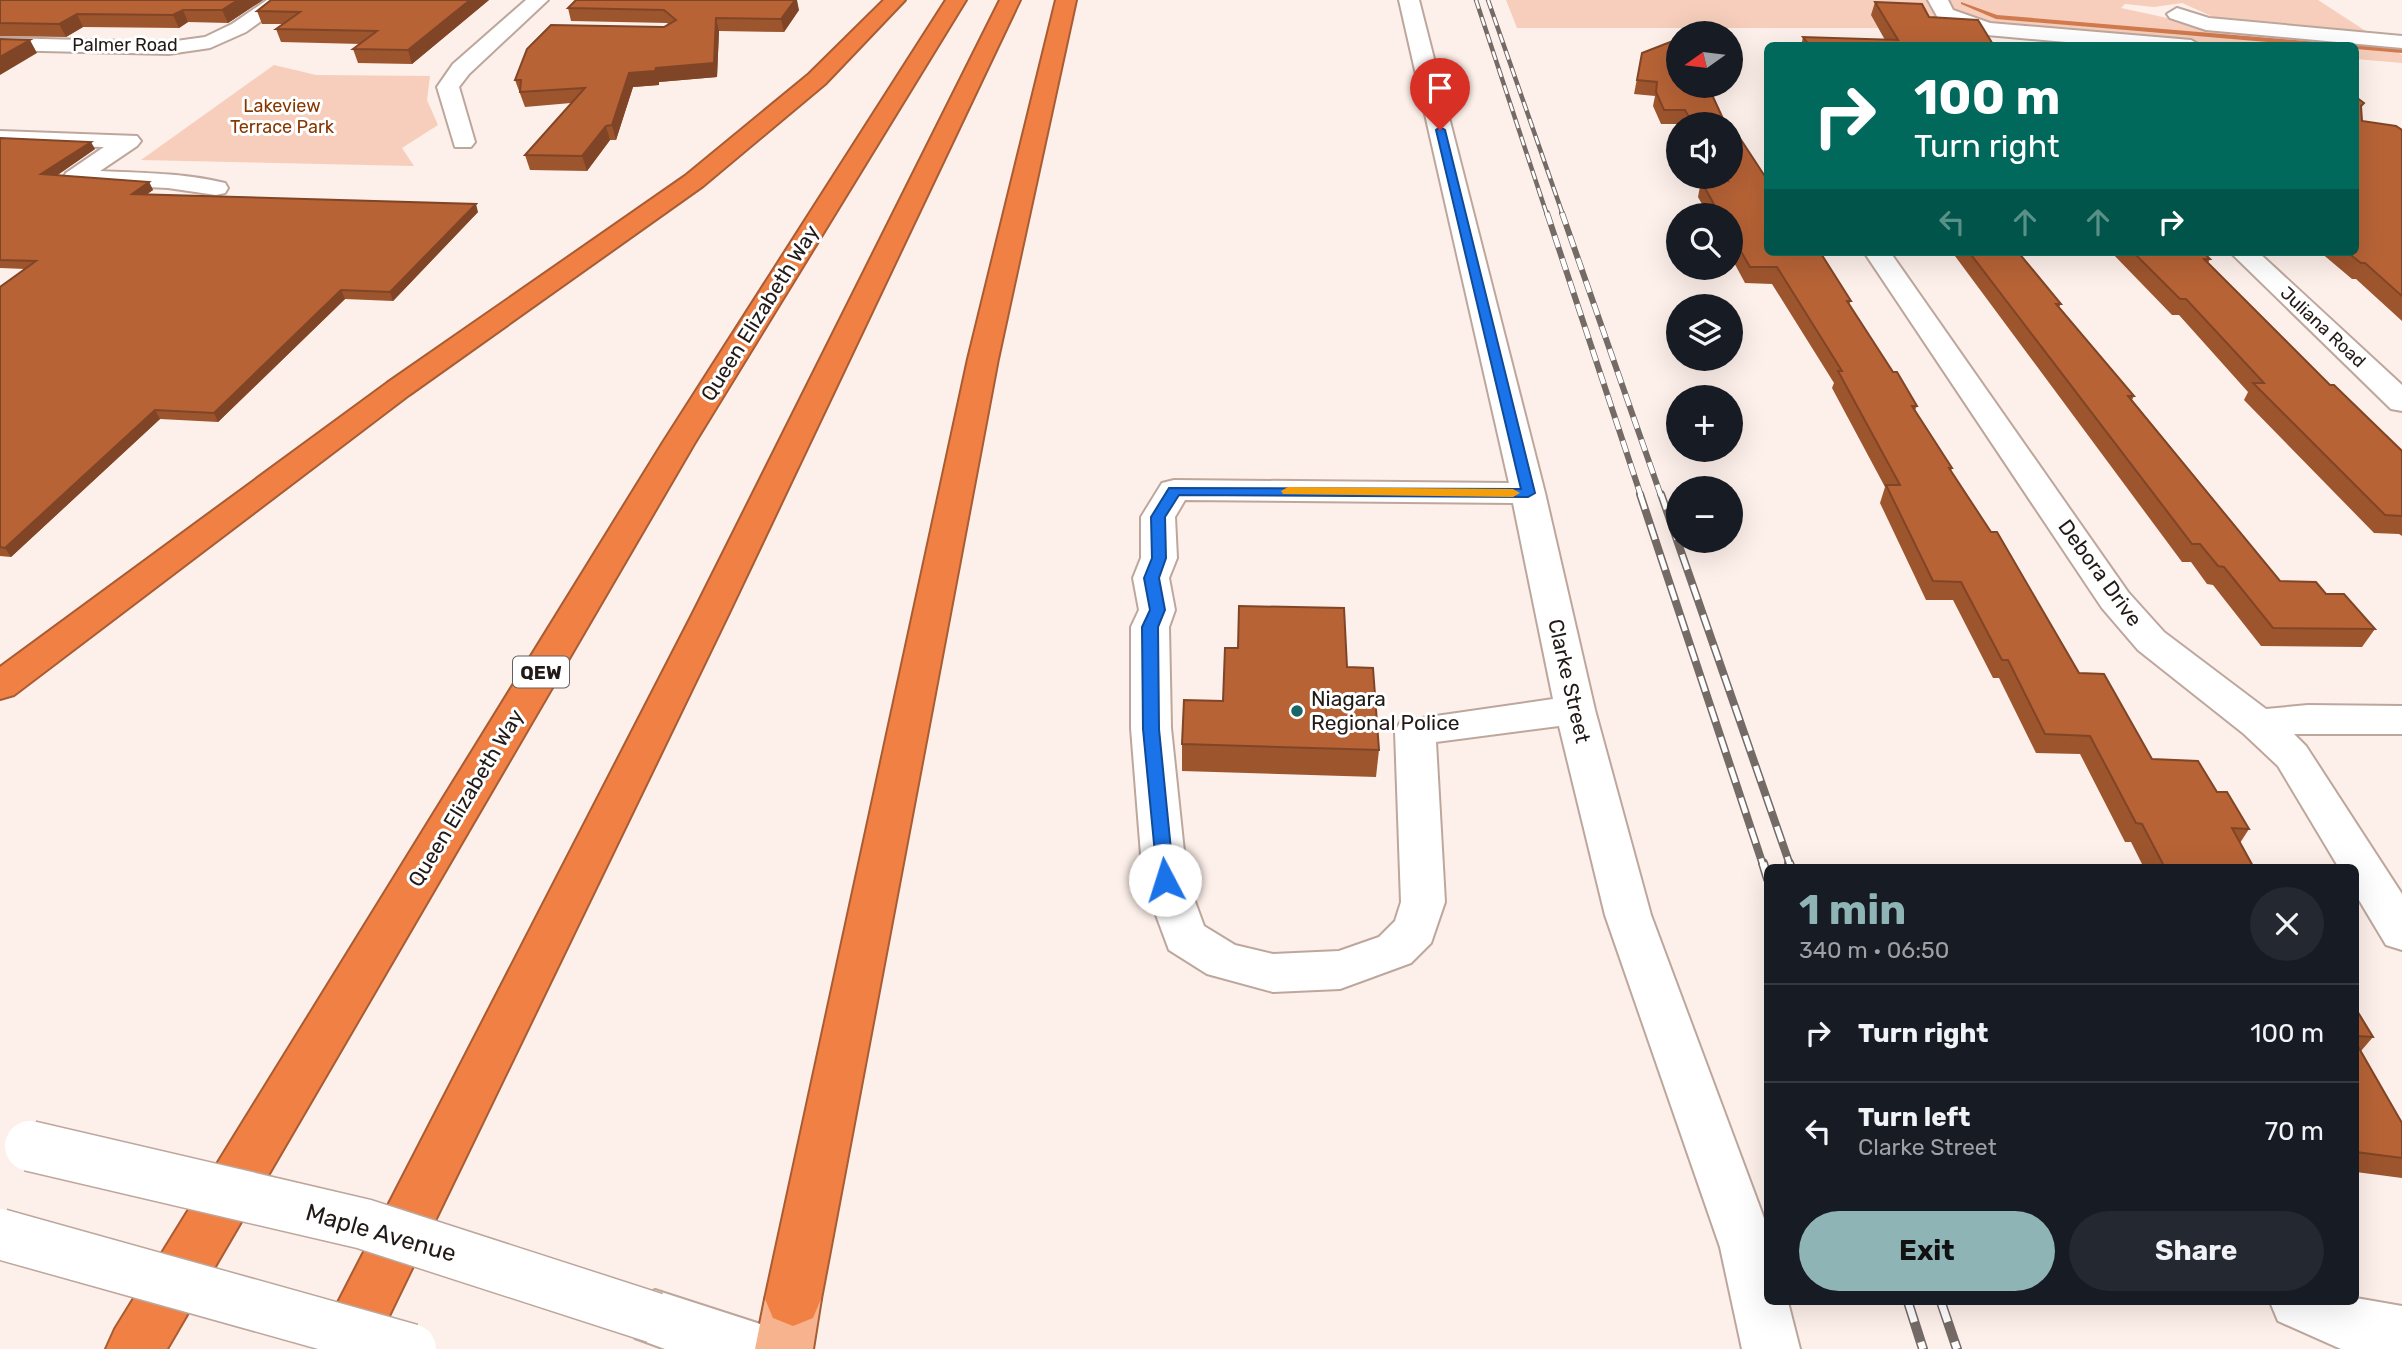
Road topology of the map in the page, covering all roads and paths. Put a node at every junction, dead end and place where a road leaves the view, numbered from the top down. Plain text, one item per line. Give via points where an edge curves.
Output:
1 (280, 0) edge
2 (538, 0) edge
3 (895, 0) edge
4 (956, 0) edge
5 (1010, 0) edge
6 (1066, 0) edge
7 (1409, 0) edge
8 (1938, 0) edge
9 (2177, 14) dead end
10 (506, 29) junction
11 (539, 30) dead end
12 (2143, 42) edge
13 (2402, 42) edge
14 (0, 44) edge
15 (2367, 60) dead end
16 (2402, 63) edge
17 (0, 138) edge
18 (463, 142) dead end
19 (216, 188) dead end
20 (1880, 256) edge
21 (2247, 256) edge
22 (2402, 402) edge
23 (1528, 493) junction
24 (0, 686) edge
25 (1575, 710) junction
26 (2402, 720) edge
27 (2258, 724) junction
28 (2402, 932) edge
29 (0, 1138) edge
30 (0, 1234) edge
31 (2305, 1305) edge
32 (789, 1324) edge
33 (2402, 1334) edge
34 (135, 1349) edge
35 (343, 1349) edge
36 (411, 1349) edge
37 (756, 1349) edge
38 (1771, 1349) edge

1 - 14 street, Palmer Road via 210,42 169,48
2 - 10 street
3 - 24 highway via 817,79 694,181 398,389
4 - 34 highway, Queen Elizabeth Way / QEW via 678,444
5 - 35 highway via 711,613
6 - 32 highway via 983,359
7 - 23 street, Clarke Street
8 - 12 street via 1945,14 1987,29
9 - 13 street via 2206,24
10 - 11 street
10 - 18 street via 461,69 449,87
15 - 16 street
17 - 19 street via 129,141 75,178 168,181
20 - 27 street, Debora Drive via 2115,600 2151,641
21 - 22 street, Juliana Road
23 - 25 street, Clarke Street
23 - 25 street via 1174,491 1158,517 1159,558 1151,578 1157,610 1150,627 1151,729 1165,880 1185,937 1223,961 1273,973 1340,970 1395,950 1415,930 1423,902 1415,731
25 - 38 street, Clarke Street via 1628,915 1747,1247
26 - 27 street via 2308,719
27 - 28 street, Debora Drive via 2292,756
29 - 37 street, Maple Avenue, bridge via 364,1224
30 - 36 street, bridge
31 - 33 street via 2363,1330

